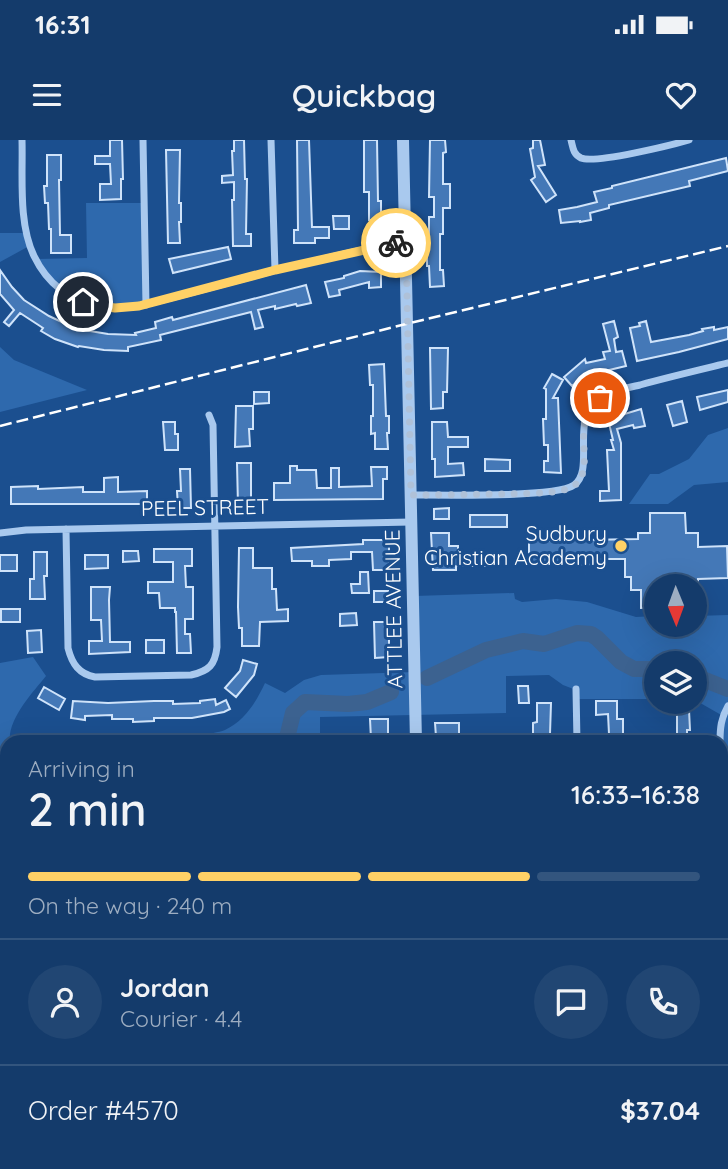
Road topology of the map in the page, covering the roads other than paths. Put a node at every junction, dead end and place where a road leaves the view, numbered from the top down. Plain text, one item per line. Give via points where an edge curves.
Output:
1 (22, 140) edge
2 (143, 140) edge
3 (271, 140) edge
4 (403, 140) edge
5 (571, 140) edge
6 (690, 140) edge
7 (406, 243) junction
8 (275, 270) junction
9 (146, 305) junction
10 (728, 363) edge
11 (209, 415) dead end
12 (411, 495) junction
13 (411, 522) junction
14 (216, 525) junction
15 (66, 529) junction
16 (0, 533) edge
17 (576, 689) dead end
18 (728, 706) edge
19 (416, 735) edge
20 (577, 735) edge
21 (720, 735) edge

1 - 9 street via 26,227 33,255 50,281 70,297 100,306
2 - 9 street
3 - 8 street
4 - 7 street, ATTLEE AVENUE
5 - 6 street via 573,152 585,159
7 - 8 street
7 - 12 street, ATTLEE AVENUE
8 - 9 street
10 - 12 street via 613,392 594,402 585,419 581,477 569,488
11 - 14 street via 214,425
12 - 13 street, ATTLEE AVENUE
13 - 14 street, PEEL STREET
13 - 19 street, ATTLEE AVENUE
14 - 15 street, PEEL STREET
14 - 15 street via 215,660 201,673 191,675 95,677 74,664 68,648
15 - 16 street, PEEL STREET
17 - 20 street
18 - 21 street

